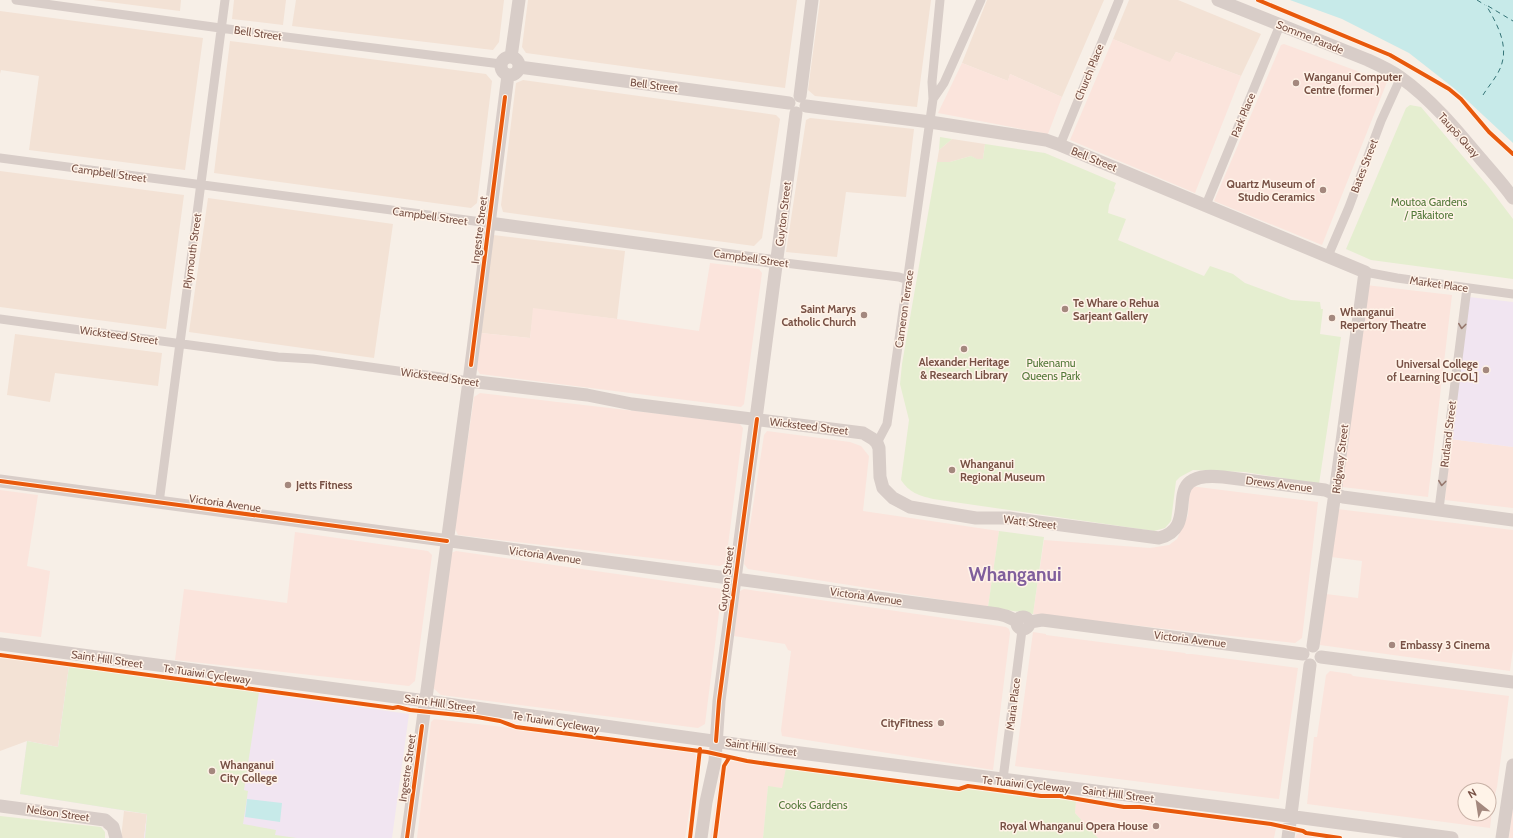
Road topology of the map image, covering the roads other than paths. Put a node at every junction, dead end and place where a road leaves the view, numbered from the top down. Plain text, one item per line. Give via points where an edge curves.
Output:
1 (16, 0) edge
2 (225, 0) edge
3 (519, 0) edge
4 (812, 0) edge
5 (940, 0) edge
6 (981, 0) edge
7 (1119, 0) edge
8 (1218, 0) edge
9 (1280, 25) junction
10 (222, 28) junction
11 (510, 66) junction
12 (1401, 77) junction
13 (933, 99) junction
14 (798, 104) junction
15 (930, 122) junction
16 (1060, 145) junction
17 (0, 158) edge
18 (201, 185) junction
19 (1513, 198) edge
20 (1206, 205) junction
21 (489, 223) junction
22 (1328, 256) junction
23 (777, 262) junction
24 (1365, 272) junction
25 (908, 280) junction
26 (1467, 288) junction
27 (1513, 294) edge
28 (0, 319) edge
29 (180, 343) junction
30 (469, 381) junction
31 (757, 419) junction
32 (877, 443) junction
33 (0, 481) edge
34 (1336, 493) junction
35 (159, 503) junction
36 (1439, 510) junction
37 (1513, 520) edge
38 (1175, 529) joint
39 (447, 542) junction
40 (736, 579) junction
41 (1023, 624) junction
42 (0, 644) edge
43 (1312, 656) junction
44 (1513, 682) edge
45 (426, 701) junction
46 (716, 741) junction
47 (1513, 765) edge
48 (1003, 779) junction
49 (0, 806) edge
50 (1291, 816) junction
51 (114, 833) edge
52 (407, 838) edge
53 (701, 838) edge
54 (1288, 838) edge
55 (1452, 838) edge
56 (1502, 838) edge

1 - 10 street, Bell Street
2 - 10 street, Plymouth Street
3 - 11 street, Ingestre Street
4 - 14 street, Guyton Street
5 - 13 street, Cameron Terrace via 932,82
6 - 13 street via 944,83
7 - 16 street, Church Place
8 - 9 street, Somme Parade
9 - 12 street, Somme Parade via 1368,60
9 - 20 street, Park Place
10 - 11 street, Bell Street
10 - 18 street, Plymouth Street
11 - 14 street, Bell Street
11 - 21 street, Ingestre Street
12 - 19 street, Taupō Quay via 1441,114
12 - 22 street, Bates Street
13 - 15 street, Cameron Terrace
14 - 15 street, Bell Street
14 - 23 street, Guyton Street
15 - 16 street, Bell Street via 1029,137
15 - 25 street, Cameron Terrace
16 - 20 street, Bell Street
17 - 18 street, Campbell Street
18 - 21 street, Campbell Street
18 - 29 street, Plymouth Street
20 - 22 street, Bell Street
21 - 23 street, Campbell Street
21 - 30 street, Ingestre Street
22 - 24 street, Bell Street
23 - 25 street, Campbell Street
23 - 31 street, Guyton Street
24 - 26 street, Market Place
24 - 34 street, Ridgway Street
25 - 32 street, Cameron Terrace via 888,424
26 - 27 street, Market Place
26 -> 36 street, Rutland Street
28 - 29 street, Wicksteed Street
29 - 30 street, Wicksteed Street
29 - 35 street, Plymouth Street
30 - 31 street, Wicksteed Street
30 - 39 street, Ingestre Street
31 - 32 street, Wicksteed Street via 863,433
31 - 40 street, Guyton Street
32 - 38 street, Watt Street via 881,482 887,493 900,503 917,509 976,518 1009,518 1150,538 1166,536
33 - 35 street, Victoria Avenue
34 - 36 street, Drews Avenue via 1343,497
34 - 38 street, Drews Avenue via 1238,478 1203,477 1189,483 1185,489
34 - 43 street, Ridgway Street
35 - 39 street, Victoria Avenue
36 - 37 street, Drews Avenue
39 - 40 street, Victoria Avenue
39 - 45 street, Ingestre Street
40 - 41 street, Victoria Avenue via 998,614
40 - 46 street, Guyton Street
41 - 43 street, Victoria Avenue via 1042,620
41 - 48 street, Maria Place
42 - 45 street, Saint Hill Street
43 - 44 street, Victoria Avenue
43 - 50 street, Ridgway Street
45 - 46 street, Saint Hill Street
45 - 52 street, Ingestre Street
46 - 48 street, Saint Hill Street
46 - 53 street, Guyton Street
47 - 56 street
48 - 50 street, Saint Hill Street
49 - 51 street, Nelson Street via 104,820
50 - 54 street, Ridgway Street
50 - 55 street, Saint Hill Street

